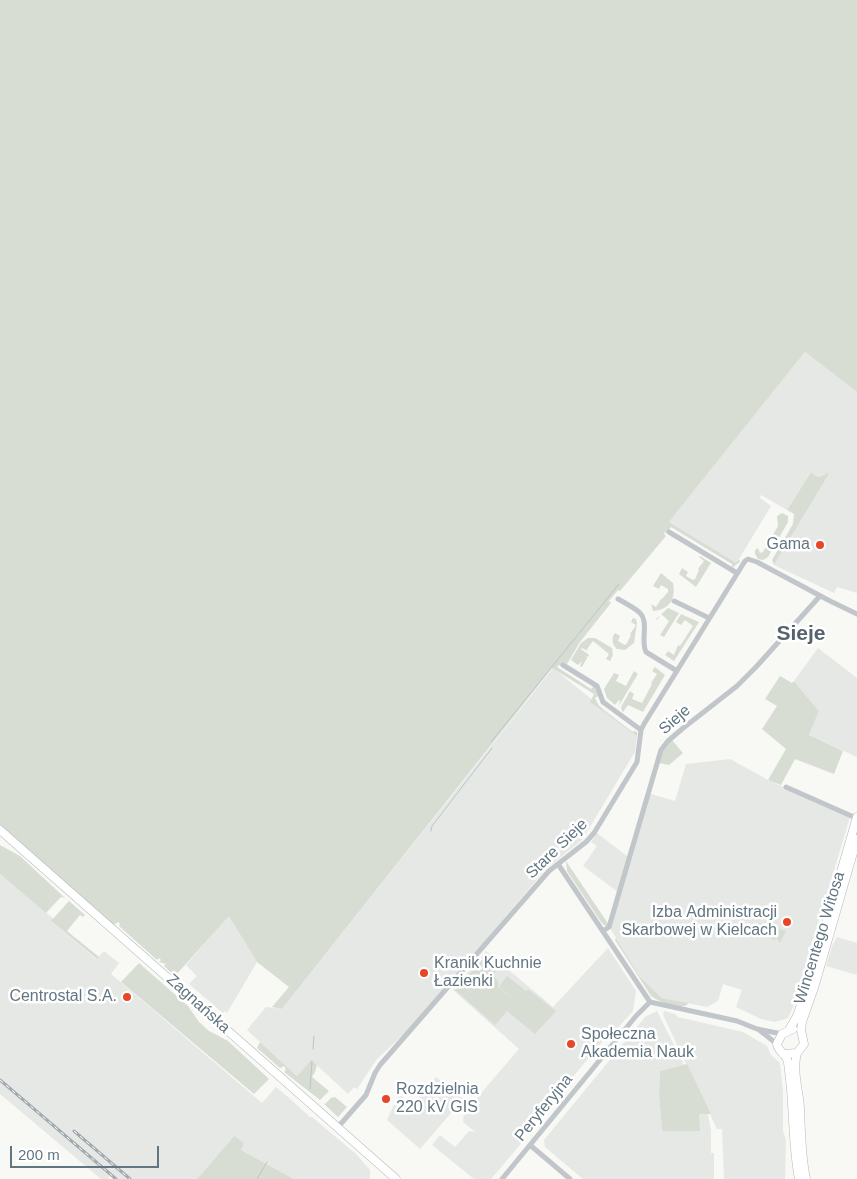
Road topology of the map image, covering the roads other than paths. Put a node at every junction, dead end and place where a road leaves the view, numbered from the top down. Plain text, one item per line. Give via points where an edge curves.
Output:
1 (669, 532) dead end
2 (736, 573) junction
3 (820, 596) junction
4 (618, 599) dead end
5 (674, 600) dead end
6 (857, 614) edge
7 (709, 618) junction
8 (563, 665) dead end
9 (676, 671) junction
10 (641, 730) junction
11 (786, 787) dead end
12 (857, 817) edge
13 (0, 830) edge
14 (857, 839) edge
15 (558, 864) junction
16 (603, 931) junction
17 (650, 1002) junction
18 (757, 1029) junction
19 (785, 1032) junction
20 (802, 1033) junction
21 (777, 1044) junction
22 (797, 1053) junction
23 (783, 1054) junction
24 (338, 1127) junction
25 (530, 1145) junction
26 (396, 1179) edge
27 (502, 1179) edge
28 (570, 1179) edge
29 (799, 1179) edge
30 (806, 1179) edge

1 - 2 street
2 - 3 street, Stare Sieje via 748,559
2 - 7 street, Stare Sieje
3 - 6 street
3 - 16 street, Sieje via 756,667 661,750 609,927
4 - 9 street via 644,618 646,652
5 - 7 street
7 - 9 street, Stare Sieje
8 - 10 street via 597,686 603,702
9 - 10 street, Stare Sieje
10 - 15 street, Stare Sieje via 637,762 602,821 586,842
11 - 12 street
12 - 19 main road, Wincentego Witosa via 807,988 797,1016
13 - 24 main road, Zagnańska
14 - 20 main road, Wincentego Witosa via 803,1018
15 - 16 street
15 - 24 street, Stare Sieje via 380,1065 365,1097
16 - 17 street
17 - 18 street via 737,1021
17 - 25 street, Peryferyjna
18 - 19 street
18 - 21 street
19 - 20 main road via 792,1029
19 - 21 main road
20 - 22 main road via 804,1044
21 - 23 main road
22 - 23 main road
22 - 30 main road via 795,1064
23 - 29 main road via 789,1071
24 - 26 main road, Zagnańska
25 - 27 street, Peryferyjna
25 - 28 street

